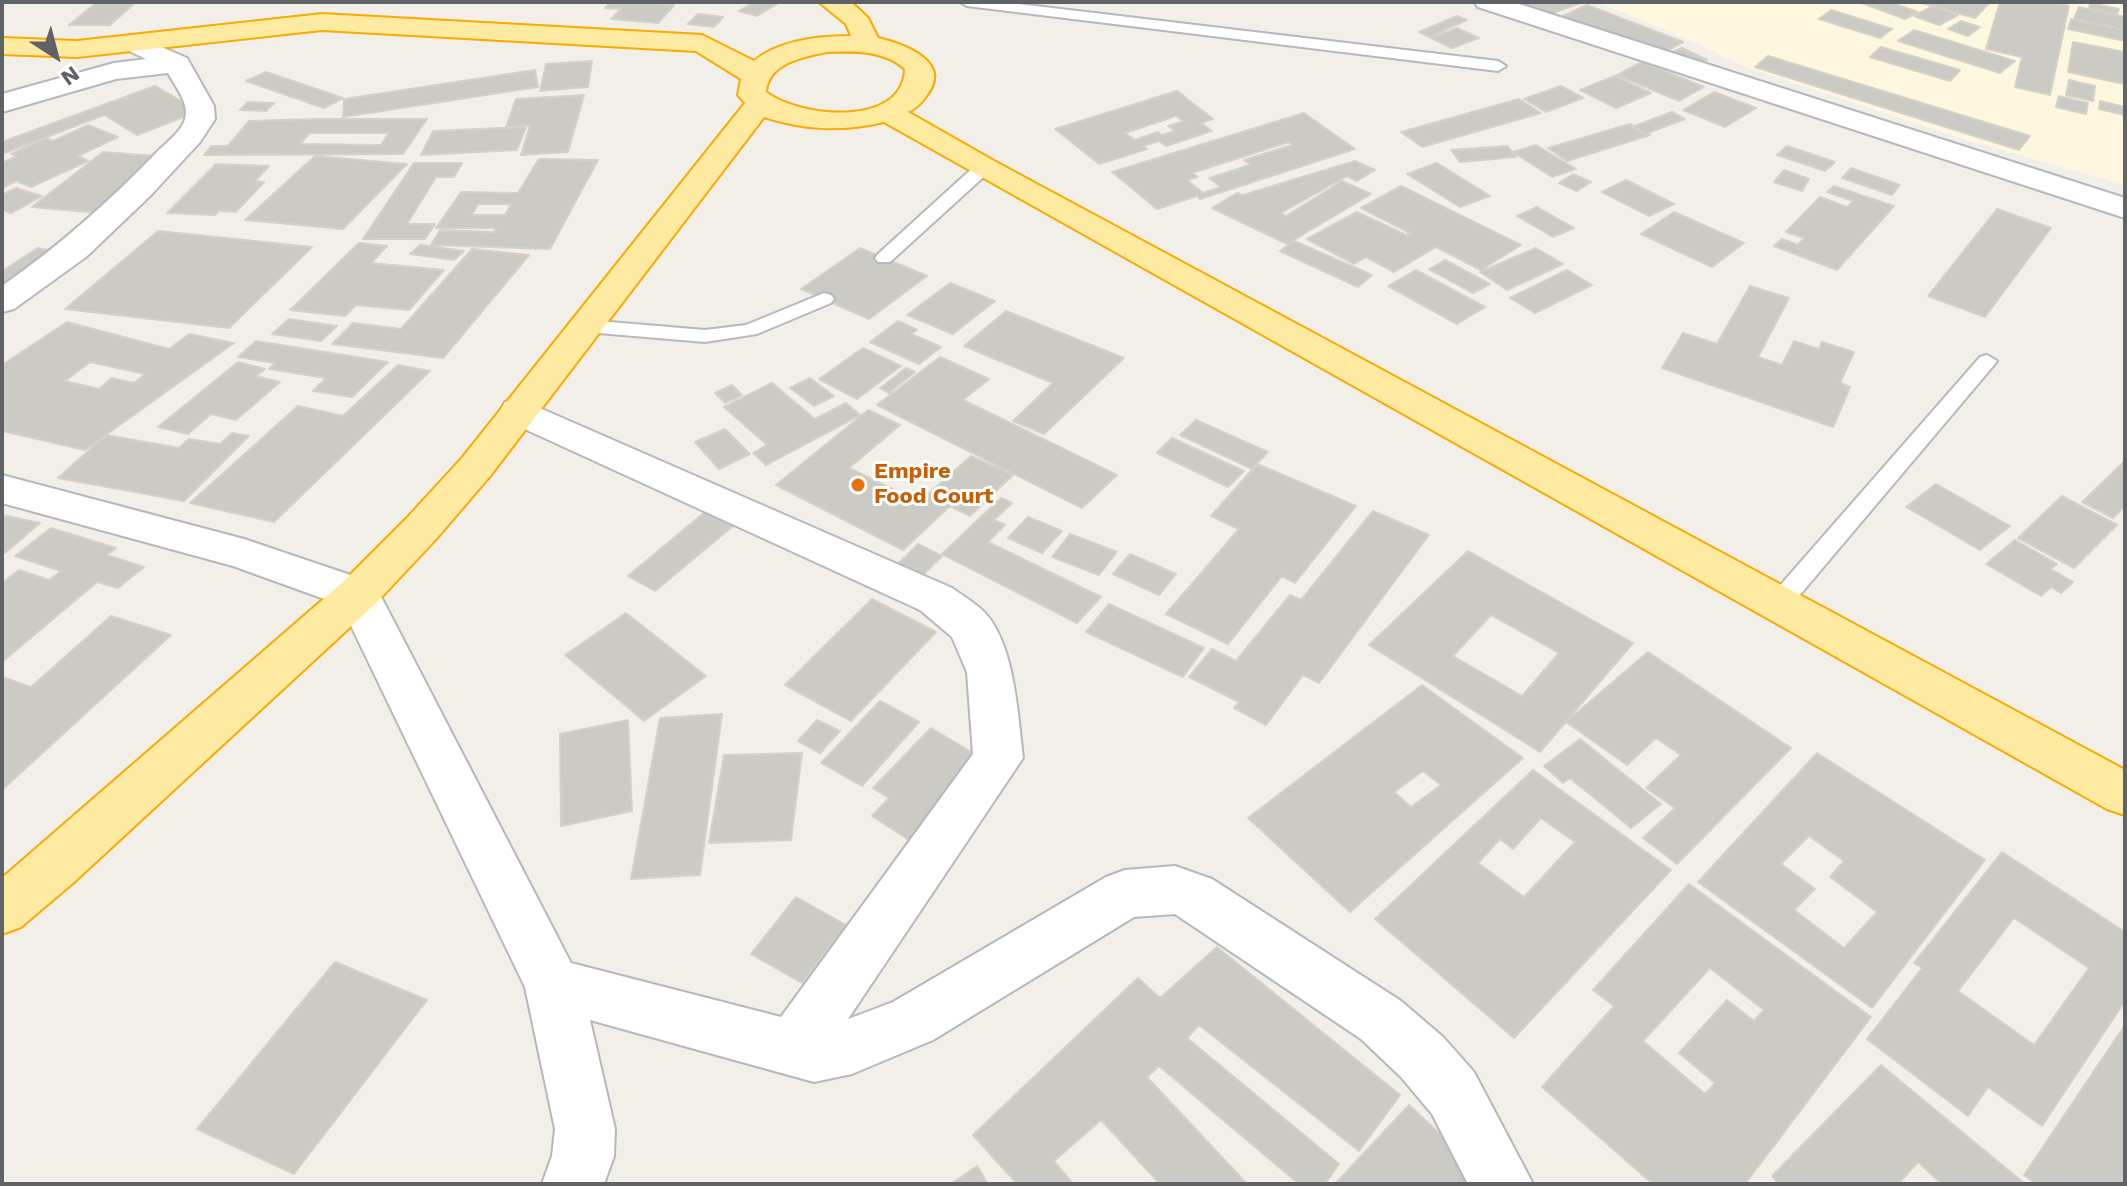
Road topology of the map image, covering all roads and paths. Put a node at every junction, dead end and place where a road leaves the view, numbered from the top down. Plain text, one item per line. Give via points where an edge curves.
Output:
1 (832, 2) edge
2 (967, 2) edge
3 (1487, 2) edge
4 (134, 43) junction
5 (866, 44) junction
6 (2, 46) edge
7 (177, 64) junction
8 (1498, 66) dead end
9 (757, 90) junction
10 (2, 103) edge
11 (887, 112) junction
12 (983, 168) junction
13 (2125, 208) edge
14 (884, 258) dead end
15 (824, 299) dead end
16 (2, 302) edge
17 (586, 326) junction
18 (1987, 361) dead end
19 (519, 411) junction
20 (2, 489) edge
21 (358, 594) junction
22 (1779, 603) junction
23 (2125, 794) edge
24 (2, 910) edge
25 (553, 984) junction
26 (793, 1049) junction
27 (573, 1184) edge
28 (1502, 1184) edge

1 - 5 highway via 851,12 864,28
2 - 8 lane
3 - 13 street
4 - 6 highway via 77,49
4 - 7 street
4 - 9 highway via 322,22 702,43 733,59
5 - 9 highway via 827,44 790,52 763,67
5 - 11 highway via 899,52 919,67 922,76 914,95
7 - 10 street via 114,71
7 - 16 street via 200,106 200,119 189,136 74,250
9 - 11 highway via 771,112 805,121 847,121
9 - 17 highway
11 - 12 highway
12 - 14 lane
12 - 22 highway
15 - 17 lane via 750,330 705,336
17 - 19 highway
18 - 22 lane
19 - 21 highway via 439,509
19 - 26 street via 936,599 971,627 990,672 998,758
20 - 21 street via 244,554
21 - 24 highway
21 - 25 street
22 - 23 highway
25 - 26 street
25 - 27 street via 585,1129
26 - 28 street via 814,1054 852,1046 913,1021 1125,894 1175,890 1193,896 1381,1020 1441,1075

